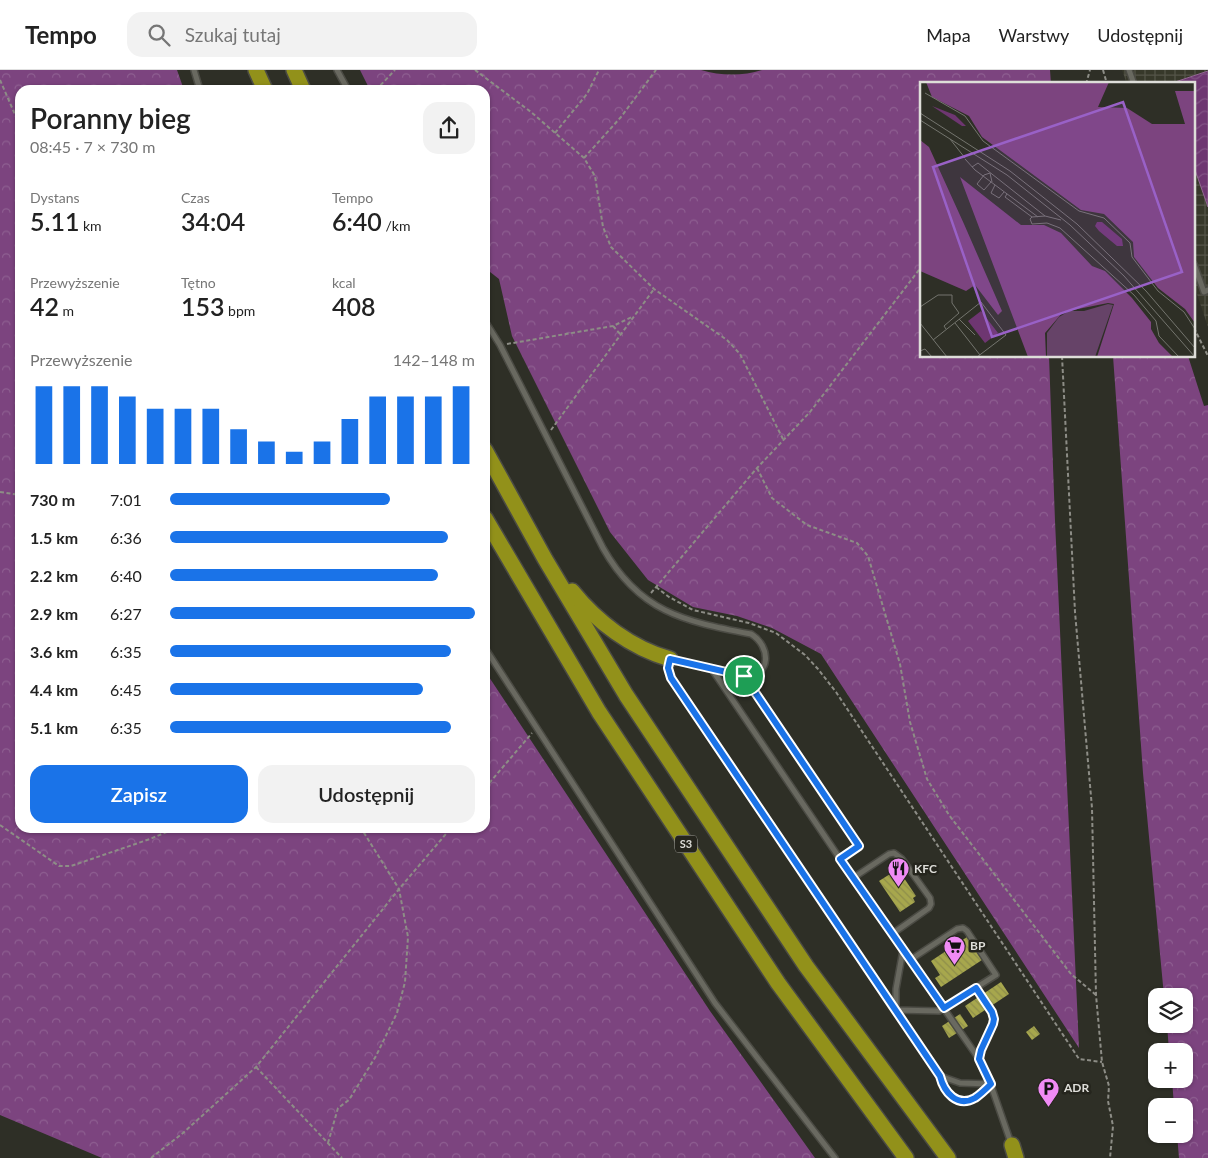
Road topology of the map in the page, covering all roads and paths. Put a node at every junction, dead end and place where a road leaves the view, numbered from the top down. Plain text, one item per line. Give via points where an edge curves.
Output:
1 (194, 70) edge
2 (256, 70) edge
3 (294, 70) edge
4 (336, 70) edge
5 (395, 70) edge
6 (475, 70) edge
7 (599, 70) edge
8 (656, 70) edge
9 (1129, 70) edge
10 (0, 80) edge
11 (1133, 82) edge
12 (198, 85) edge
13 (263, 85) edge
14 (302, 85) edge
15 (345, 85) edge
16 (381, 85) edge
17 (15, 114) edge
18 (555, 133) junction
19 (584, 158) junction
20 (920, 269) edge
21 (1196, 270) edge
22 (654, 289) junction
23 (1208, 290) edge
24 (633, 317) junction
25 (613, 326) junction
26 (490, 329) edge
27 (1196, 332) edge
28 (621, 335) junction
29 (500, 345) junction
30 (1208, 356) edge
31 (1062, 358) edge
32 (547, 437) junction
33 (783, 439) junction
34 (490, 459) edge
35 (757, 468) junction
36 (0, 492) edge
37 (15, 494) edge
38 (490, 527) edge
39 (545, 558) junction
40 (490, 656) edge
41 (670, 659) junction
42 (711, 668) junction
43 (744, 676) junction
44 (536, 727) junction
45 (490, 782) edge
46 (0, 825) edge
47 (164, 833) edge
48 (364, 833) edge
49 (447, 833) edge
50 (840, 859) junction
51 (853, 878) junction
52 (399, 889) junction
53 (892, 934) junction
54 (903, 950) junction
55 (910, 960) junction
56 (976, 988) junction
57 (1096, 995) junction
58 (944, 1008) junction
59 (896, 1010) junction
60 (979, 1059) junction
61 (1102, 1062) junction
62 (256, 1067) junction
63 (940, 1076) junction
64 (991, 1084) junction
65 (328, 1144) junction
66 (1014, 1152) edge
67 (152, 1158) edge
68 (342, 1158) edge
69 (835, 1158) edge
70 (906, 1158) edge
71 (948, 1158) edge
72 (1110, 1158) edge

1 - 12 lane
2 - 13 highway
3 - 14 highway
4 - 15 lane
5 - 16 path
6 - 18 path
7 - 18 path via 587,94
8 - 19 path via 621,118
9 - 11 lane
10 - 17 path
18 - 19 path
19 - 22 path via 594,176 603,227 611,247
20 - 33 path via 810,412
21 - 23 lane via 1204,292
22 - 24 path
22 - 33 path via 727,340 740,354
24 - 25 path
24 - 28 path
25 - 28 path
25 - 29 path
26 - 29 lane
27 - 30 path
28 - 32 path
29 - 32 lane
31 - 57 path via 1075,612 1092,808
32 - 43 lane via 610,560 627,582 657,606 684,619 750,634 761,642 766,652 762,670 759,674
33 - 35 path
34 - 39 highway, S3
35 - 57 path via 772,498 807,525 857,543 868,556 900,664 910,722 927,779 949,815 1071,974
35 - 61 path via 656,587 693,610 776,633 805,655 836,692 1079,1059
36 - 37 path
38 - 70 highway, S3 via 599,712 778,982
39 - 41 highway via 576,596 608,626 635,645
39 - 71 highway, S3 via 626,695 806,966
40 - 44 lane
41 - 42 lane
41 - 59 lane via 671,678
42 - 43 lane
42 - 50 lane
43 - 50 lane via 859,846
44 - 45 path
44 - 69 lane via 715,1003
46 - 47 path via 59,866 71,866
48 - 52 path
49 - 52 path
50 - 51 lane
51 - 53 lane
51 - 53 lane via 894,853 930,898 929,908
52 - 62 path
52 - 65 path via 408,937 405,982 397,1013 349,1100 338,1108
53 - 54 lane
54 - 55 lane
54 - 59 lane via 896,988
55 - 56 lane via 962,928 996,975
55 - 58 lane
56 - 58 lane
56 - 60 lane via 994,1019
57 - 61 path
58 - 59 lane via 934,1012
58 - 60 lane
59 - 63 lane
60 - 64 lane
61 - 72 path via 1113,1126
62 - 65 path
62 - 67 path
63 - 64 lane via 960,1083
63 - 64 lane via 949,1095 962,1101 974,1098
64 - 66 lane
65 - 68 path

